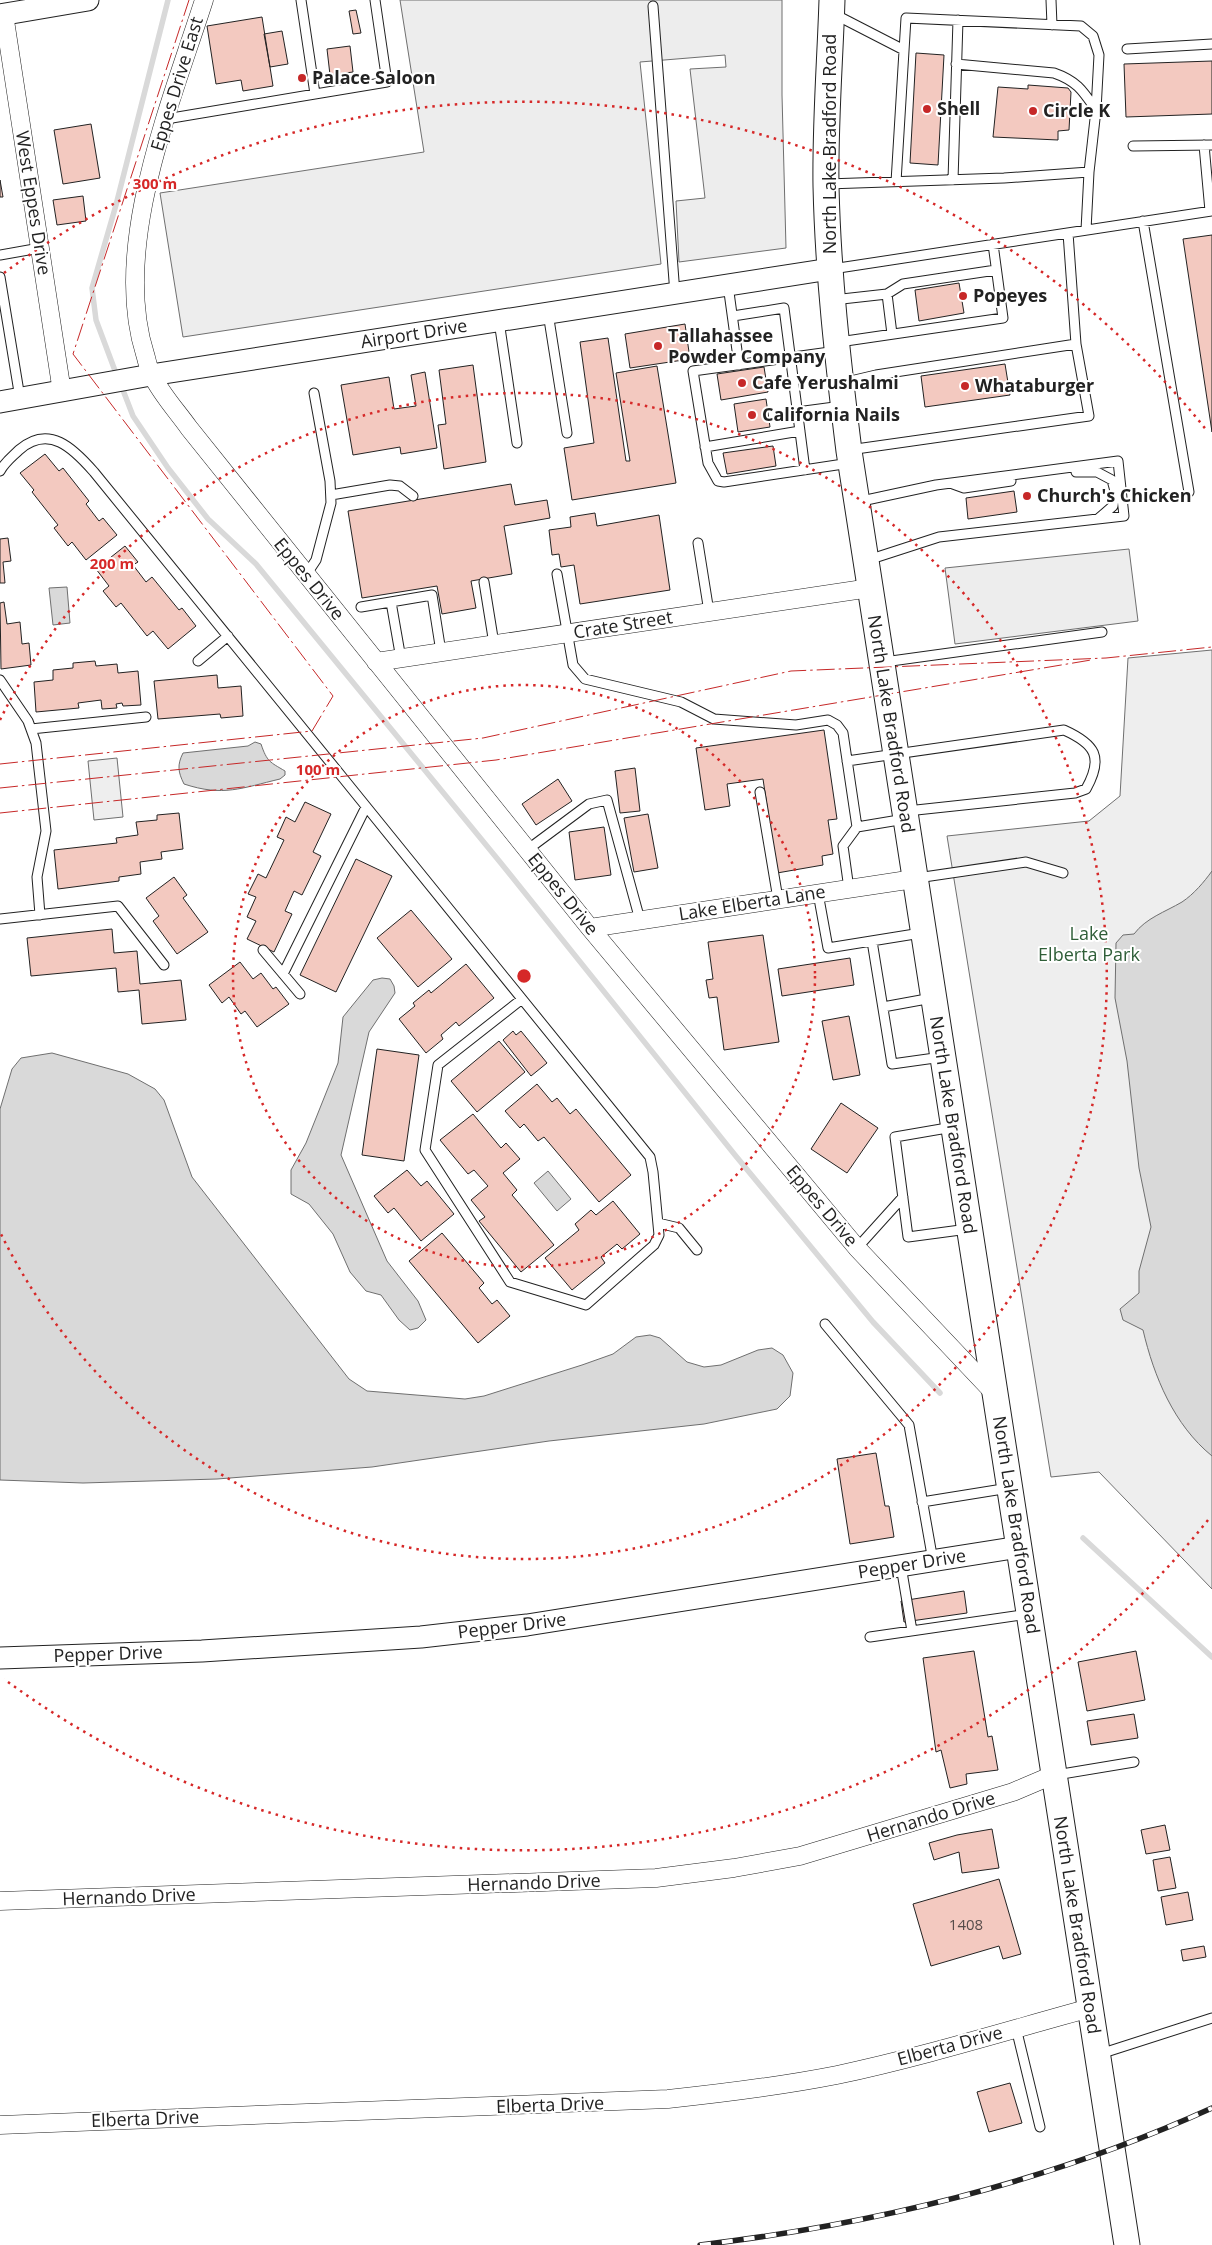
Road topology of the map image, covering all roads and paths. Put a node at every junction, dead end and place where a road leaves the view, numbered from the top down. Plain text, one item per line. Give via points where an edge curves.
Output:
1 (88, 0) edge
2 (204, 0) edge
3 (301, 0) edge
4 (375, 0) edge
5 (1052, 0) edge
6 (653, 6) dead end
7 (832, 6) edge
8 (6, 12) edge
9 (958, 20) junction
10 (1052, 25) junction
11 (1212, 44) edge
12 (1127, 49) dead end
13 (904, 50) junction
14 (956, 64) junction
15 (315, 94) junction
16 (1096, 110) junction
17 (166, 119) junction
18 (1208, 145) edge
19 (1133, 146) dead end
20 (1089, 172) junction
21 (953, 180) junction
22 (896, 182) junction
23 (826, 184) junction
24 (1211, 211) edge
25 (1143, 222) junction
26 (1086, 230) junction
27 (1068, 233) junction
28 (992, 244) junction
29 (40, 248) junction
30 (0, 255) edge
31 (830, 269) junction
32 (996, 270) junction
33 (0, 277) edge
34 (728, 285) junction
35 (675, 294) junction
36 (887, 294) junction
37 (832, 300) junction
38 (548, 313) junction
39 (732, 316) junction
40 (499, 321) junction
41 (892, 334) junction
42 (1076, 344) junction
43 (836, 347) junction
44 (790, 358) junction
45 (739, 365) junction
46 (143, 377) junction
47 (62, 392) junction
48 (314, 393) dead end
49 (842, 394) junction
50 (10, 401) edge
51 (798, 412) junction
52 (800, 432) junction
53 (567, 433) dead end
54 (517, 443) dead end
55 (705, 447) junction
56 (850, 457) junction
57 (805, 470) junction
58 (0, 471) edge
59 (949, 483) junction
60 (1189, 492) dead end
61 (331, 495) junction
62 (413, 496) dead end
63 (857, 502) junction
64 (1098, 519) junction
65 (698, 543) dead end
66 (866, 561) junction
67 (557, 574) dead end
68 (306, 575) junction
69 (484, 582) dead end
70 (870, 588) junction
71 (391, 602) junction
72 (361, 607) dead end
73 (709, 612) junction
74 (1102, 632) dead end
75 (568, 633) junction
76 (228, 636) junction
77 (494, 644) junction
78 (442, 652) junction
79 (401, 658) junction
80 (198, 661) dead end
81 (376, 662) junction
82 (881, 662) junction
83 (0, 680) edge
84 (146, 717) dead end
85 (30, 729) junction
86 (895, 754) junction
87 (847, 761) junction
88 (760, 792) dead end
89 (366, 807) junction
90 (905, 815) junction
91 (857, 827) junction
92 (527, 850) junction
93 (1063, 873) dead end
94 (914, 878) junction
95 (849, 889) junction
96 (818, 893) junction
97 (778, 899) junction
98 (40, 915) junction
99 (0, 919) edge
100 (640, 920) junction
101 (590, 928) junction
102 (923, 932) junction
103 (872, 940) junction
104 (263, 950) dead end
105 (164, 965) dead end
106 (283, 974) junction
107 (300, 994) dead end
108 (933, 998) junction
109 (522, 999) junction
110 (883, 1007) junction
111 (942, 1057) junction
112 (954, 1127) junction
113 (903, 1197) junction
114 (658, 1223) junction
115 (970, 1229) junction
116 (857, 1248) junction
117 (697, 1250) dead end
118 (825, 1324) dead end
119 (996, 1395) junction
120 (1010, 1488) junction
121 (922, 1502) junction
122 (1019, 1547) junction
123 (933, 1561) junction
124 (901, 1566) junction
125 (1029, 1613) junction
126 (912, 1631) junction
127 (870, 1637) dead end
128 (0, 1658) edge
129 (1134, 1762) dead end
130 (1053, 1775) junction
131 (0, 1902) edge
132 (1090, 2008) junction
133 (1212, 2018) edge
134 (1016, 2028) junction
135 (1097, 2055) junction
136 (0, 2125) edge
137 (1040, 2127) dead end
138 (1127, 2245) edge

1 - 8 street
2 - 17 street, Eppes Drive East
3 - 15 lane
4 - 15 lane via 387,82
5 - 10 lane
6 - 35 lane
7 - 13 lane
7 - 23 main road, North Lake Bradford Road
8 - 29 street, West Eppes Drive
9 - 10 lane
9 - 13 lane via 906,18
9 - 14 lane
10 - 16 lane via 1081,26 1093,36 1099,55
11 - 12 lane
13 - 22 lane
14 - 16 lane via 1054,73 1069,78 1081,88
14 - 21 lane
15 - 17 lane
16 - 20 lane
17 - 46 street, Eppes Drive East via 150,172 136,254 136,302
18 - 19 lane
18 - 24 lane
20 - 21 lane
20 - 26 lane
21 - 22 lane
22 - 23 lane
23 - 31 main road, North Lake Bradford Road
24 - 25 lane
25 - 26 lane
25 - 60 lane
26 - 27 lane
27 - 28 lane
27 - 42 lane
28 - 31 lane
28 - 32 lane
29 - 30 lane
29 - 47 street, West Eppes Drive
31 - 34 street, Airport Drive
31 - 37 main road, North Lake Bradford Road
32 - 36 lane via 903,284
32 - 41 lane via 1003,318
33 - 50 lane
34 - 35 street, Airport Drive
34 - 39 lane
35 - 38 street, Airport Drive
36 - 37 lane
36 - 41 lane
37 - 43 main road, North Lake Bradford Road
38 - 40 street, Airport Drive
38 - 53 lane
39 - 44 lane via 784,308
39 - 45 lane
40 - 46 street, Airport Drive
40 - 54 lane
41 - 43 lane
42 - 49 lane via 876,375
42 - 56 lane via 1090,416
43 - 44 lane
43 - 49 main road, North Lake Bradford Road
44 - 45 lane
44 - 51 lane
45 - 55 lane via 694,372
46 - 47 street, Airport Drive
46 - 68 street, Eppes Drive via 189,428
47 - 50 street, Airport Drive
48 - 61 lane
49 - 51 lane
49 - 56 main road, North Lake Bradford Road
51 - 52 lane
52 - 55 lane
52 - 57 lane
55 - 57 lane via 712,474 718,481
56 - 57 lane
56 - 63 main road, North Lake Bradford Road
58 - 76 lane via 28,442 59,441 74,450
59 - 63 lane
59 - 64 lane via 964,488 1097,472 1112,480 1115,492 1113,506
59 - 64 lane via 1118,461 1124,516
61 - 62 lane via 390,485 400,486
61 - 68 lane via 321,545
63 - 66 main road, North Lake Bradford Road
64 - 66 lane via 939,537
65 - 73 lane
66 - 70 main road, North Lake Bradford Road
67 - 75 lane
68 - 81 street, Eppes Drive
69 - 77 lane
70 - 73 street, Crate Street
70 - 82 main road, North Lake Bradford Road
71 - 72 lane
71 - 78 lane via 432,595
71 - 79 lane
73 - 75 street, Crate Street
74 - 82 lane
75 - 77 street, Crate Street
75 - 87 lane via 573,665 585,679 681,702 714,718 796,724 828,720 843,734
76 - 80 lane
76 - 89 lane
77 - 78 street, Crate Street
78 - 79 street, Crate Street
79 - 81 street, Crate Street
81 - 92 street, Eppes Drive
82 - 86 main road, North Lake Bradford Road
83 - 85 lane
84 - 85 lane
85 - 98 lane via 36,743 46,831 37,877
86 - 87 lane
86 - 90 main road, North Lake Bradford Road
86 - 90 lane via 1064,730 1084,739 1096,761 1094,776 1086,789 1075,793
87 - 91 lane
88 - 97 lane
89 - 106 lane
89 - 109 lane
90 - 91 lane
90 - 94 main road, North Lake Bradford Road
91 - 95 lane via 843,846
92 - 100 lane via 589,804 607,800
92 - 101 street, Eppes Drive
93 - 94 lane via 1026,862
94 - 95 street, Lake Elberta Lane
94 - 102 main road, North Lake Bradford Road
95 - 96 street, Lake Elberta Lane
96 - 97 street, Lake Elberta Lane
96 - 103 lane via 828,948
97 - 100 street, Lake Elberta Lane
98 - 99 lane
98 - 105 lane via 118,906
100 - 101 street, Lake Elberta Lane
101 - 116 street, Eppes Drive
102 - 103 lane
102 - 108 main road, North Lake Bradford Road
103 - 110 lane
104 - 106 lane
106 - 107 lane
108 - 110 lane
108 - 111 main road, North Lake Bradford Road
109 - 114 lane via 650,1157
109 - 114 lane via 438,1065 425,1150 510,1282 586,1304 654,1245
110 - 111 lane via 892,1064
111 - 112 main road, North Lake Bradford Road
112 - 113 lane via 895,1138
112 - 115 main road, North Lake Bradford Road
113 - 115 lane via 908,1237
113 - 116 lane
114 - 117 lane via 680,1228
115 - 119 main road, North Lake Bradford Road
116 - 119 street, Eppes Drive
118 - 121 lane via 909,1425
119 - 120 main road, North Lake Bradford Road
120 - 121 lane
120 - 122 main road, North Lake Bradford Road
121 - 123 lane
122 - 123 street, Pepper Drive
122 - 125 main road, North Lake Bradford Road
123 - 124 street, Pepper Drive
124 - 126 lane
124 - 128 street, Pepper Drive via 527,1625 421,1637 212,1651
125 - 126 lane
125 - 130 main road, North Lake Bradford Road
126 - 127 lane
129 - 130 lane
130 - 131 street, Hernando Drive via 1012,1792 800,1856 656,1878
130 - 132 main road, North Lake Bradford Road
132 - 134 street, Elberta Drive
132 - 135 main road, North Lake Bradford Road
133 - 135 lane
134 - 136 street, Elberta Drive via 837,2075 668,2099
134 - 137 lane
135 - 138 main road, North Lake Bradford Road

